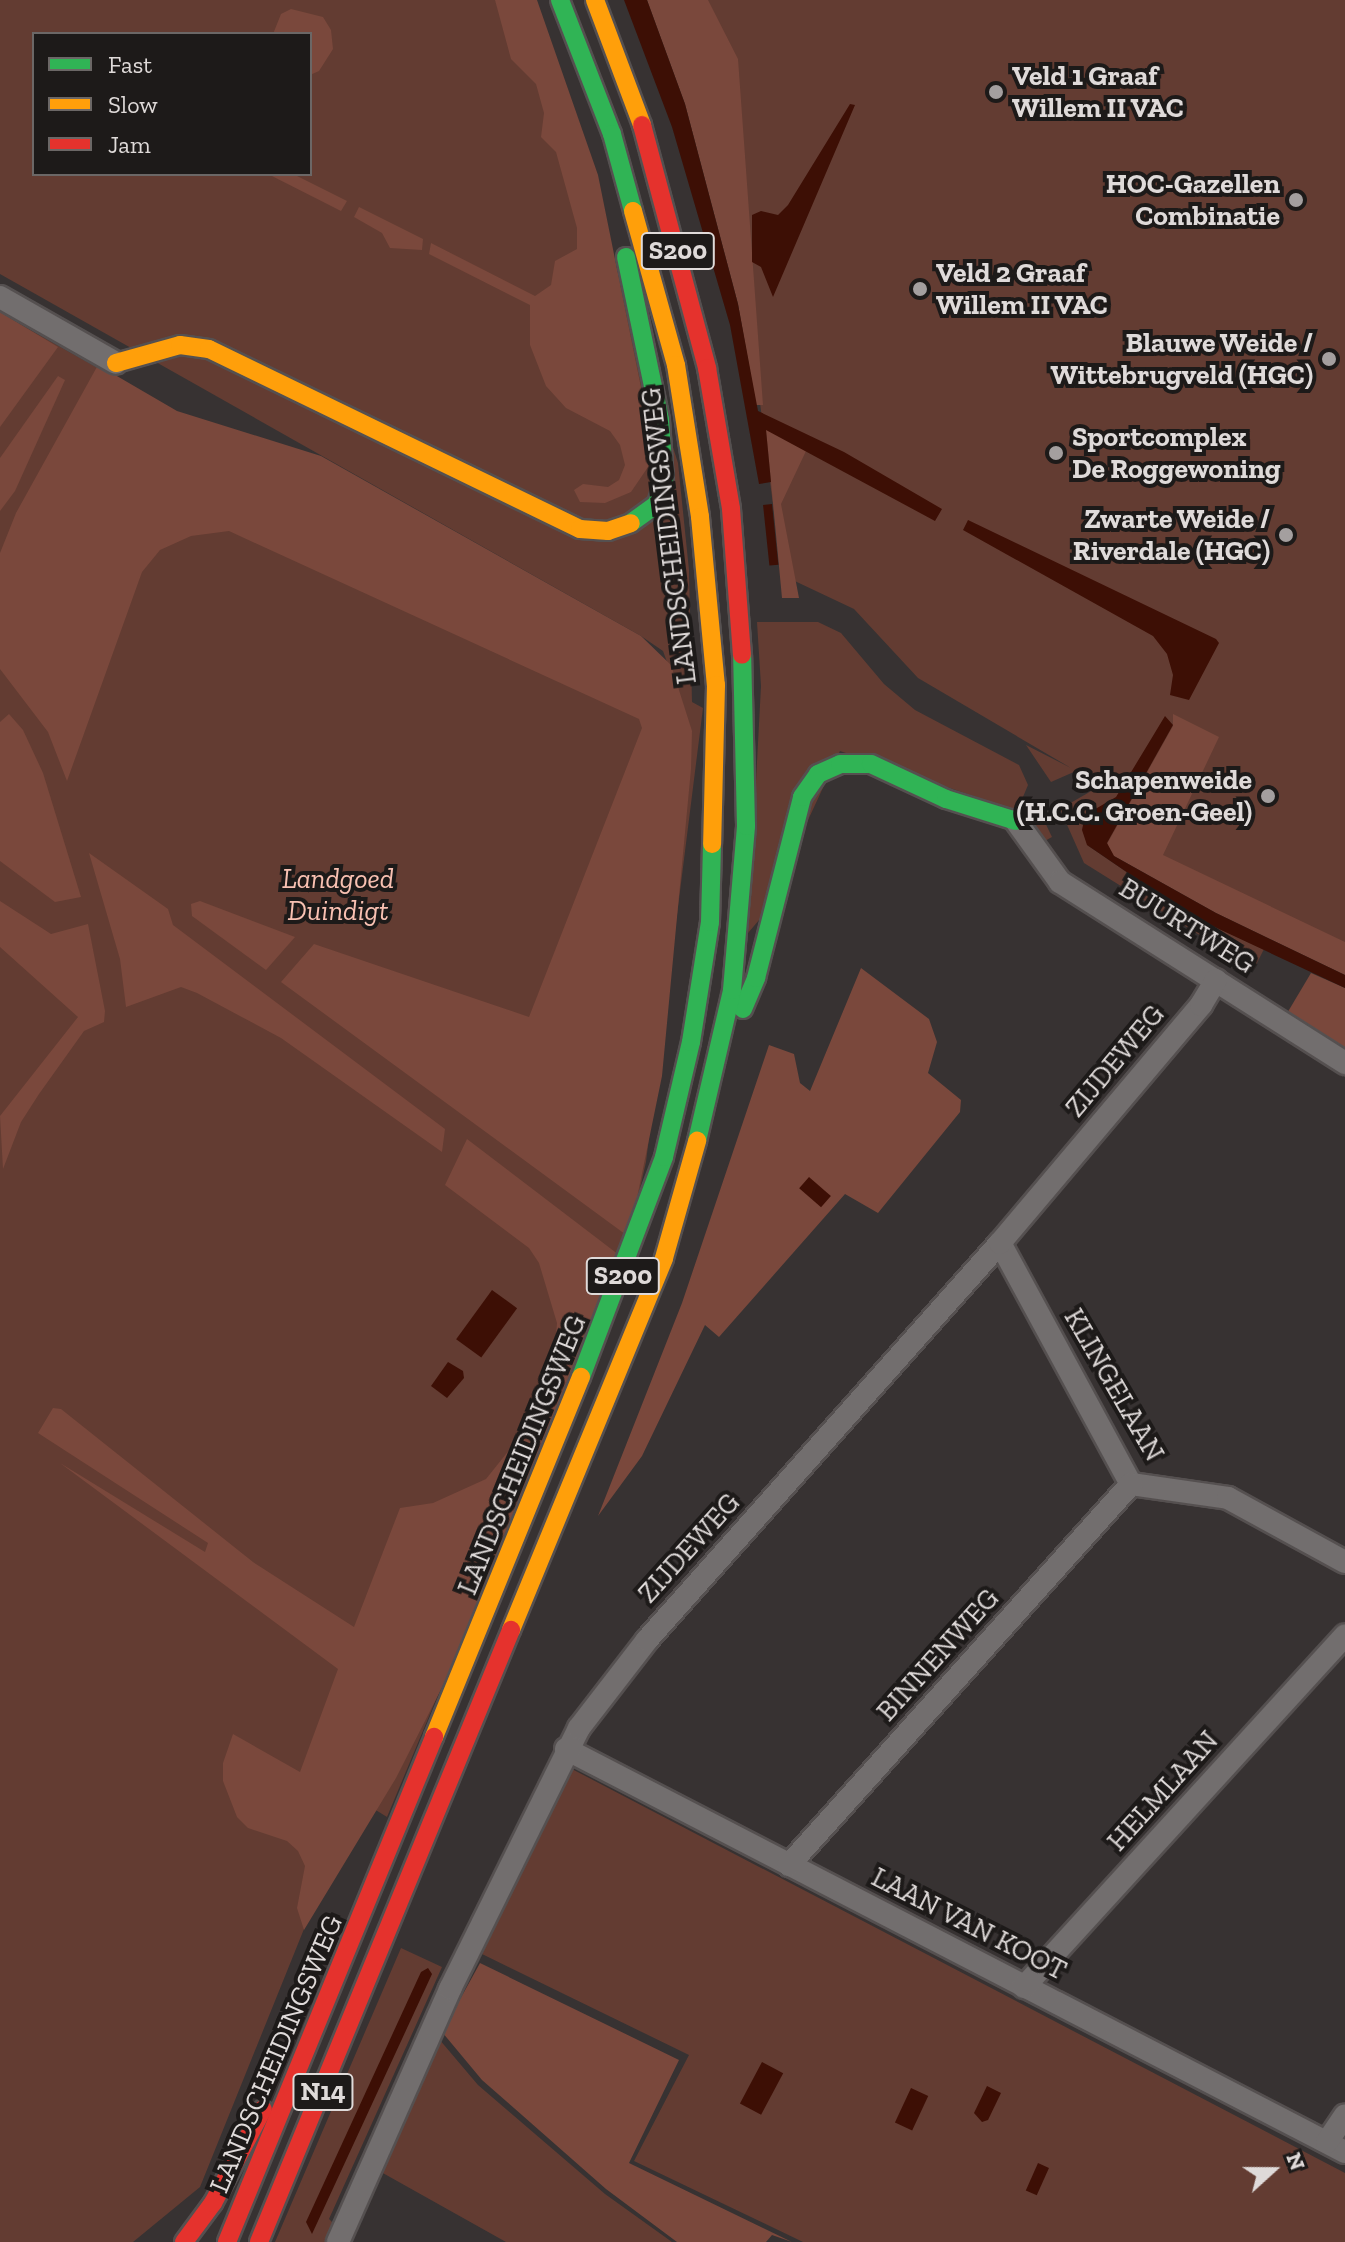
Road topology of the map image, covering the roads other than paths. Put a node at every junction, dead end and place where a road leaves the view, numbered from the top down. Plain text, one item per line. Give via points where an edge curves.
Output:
1 (560, 0) edge
2 (595, 0) edge
3 (612, 134) junction
4 (0, 297) edge
5 (116, 363) joint
6 (1016, 821) joint
7 (1216, 980) junction
8 (1345, 1063) edge
9 (716, 1072) junction
10 (1000, 1243) junction
11 (1131, 1484) junction
12 (1345, 1562) edge
13 (1345, 1636) edge
14 (566, 1749) junction
15 (789, 1865) junction
16 (358, 1929) joint
17 (387, 1942) joint
18 (1024, 1987) junction
19 (312, 2040) junction
20 (1345, 2115) edge
21 (1336, 2147) edge
22 (184, 2242) edge
23 (227, 2242) edge
24 (259, 2242) edge
25 (338, 2242) edge

1 - 3 main road, LANDSCHEIDINGSWEG / S200
2 - 9 main road, LANDSCHEIDINGSWEG / S200 via 640,118 673,229 707,368 731,509 745,689 746,826 740,929
3 - 5 main road via 614,206 665,451 657,504 636,521 608,531 580,529 209,349 180,345
3 - 16 main road, LANDSCHEIDINGSWEG / S200 via 676,365 700,517 716,685 710,922 691,1042 664,1157 635,1245
4 - 5 street
6 - 7 street, BUURTWEG via 1060,882
6 - 9 main road via 946,799 871,764 840,764 818,774 802,797 756,978
7 - 8 street, BUURTWEG
7 - 10 street, ZIJDEWEG via 1201,1005
9 - 17 main road, LANDSCHEIDINGSWEG / S200 via 664,1258
10 - 11 street, KLINGELAAN
10 - 14 street, ZIJDEWEG via 647,1640
11 - 12 street, KLINGELAAN via 1228,1498
11 - 15 street, BINNENWEG
13 - 18 street, HELMLAAN
14 - 15 street, LAAN VAN KOOT
14 - 25 street, ZIJDEWEG via 450,1989
15 - 18 street, LAAN VAN KOOT
16 - 19 main road, LANDSCHEIDINGSWEG / N14
17 - 24 main road, LANDSCHEIDINGSWEG / N14
18 - 21 street, LAAN VAN KOOT
19 - 22 main road, N14 via 256,2118 213,2203
19 - 23 main road, LANDSCHEIDINGSWEG / N14
20 - 21 street

